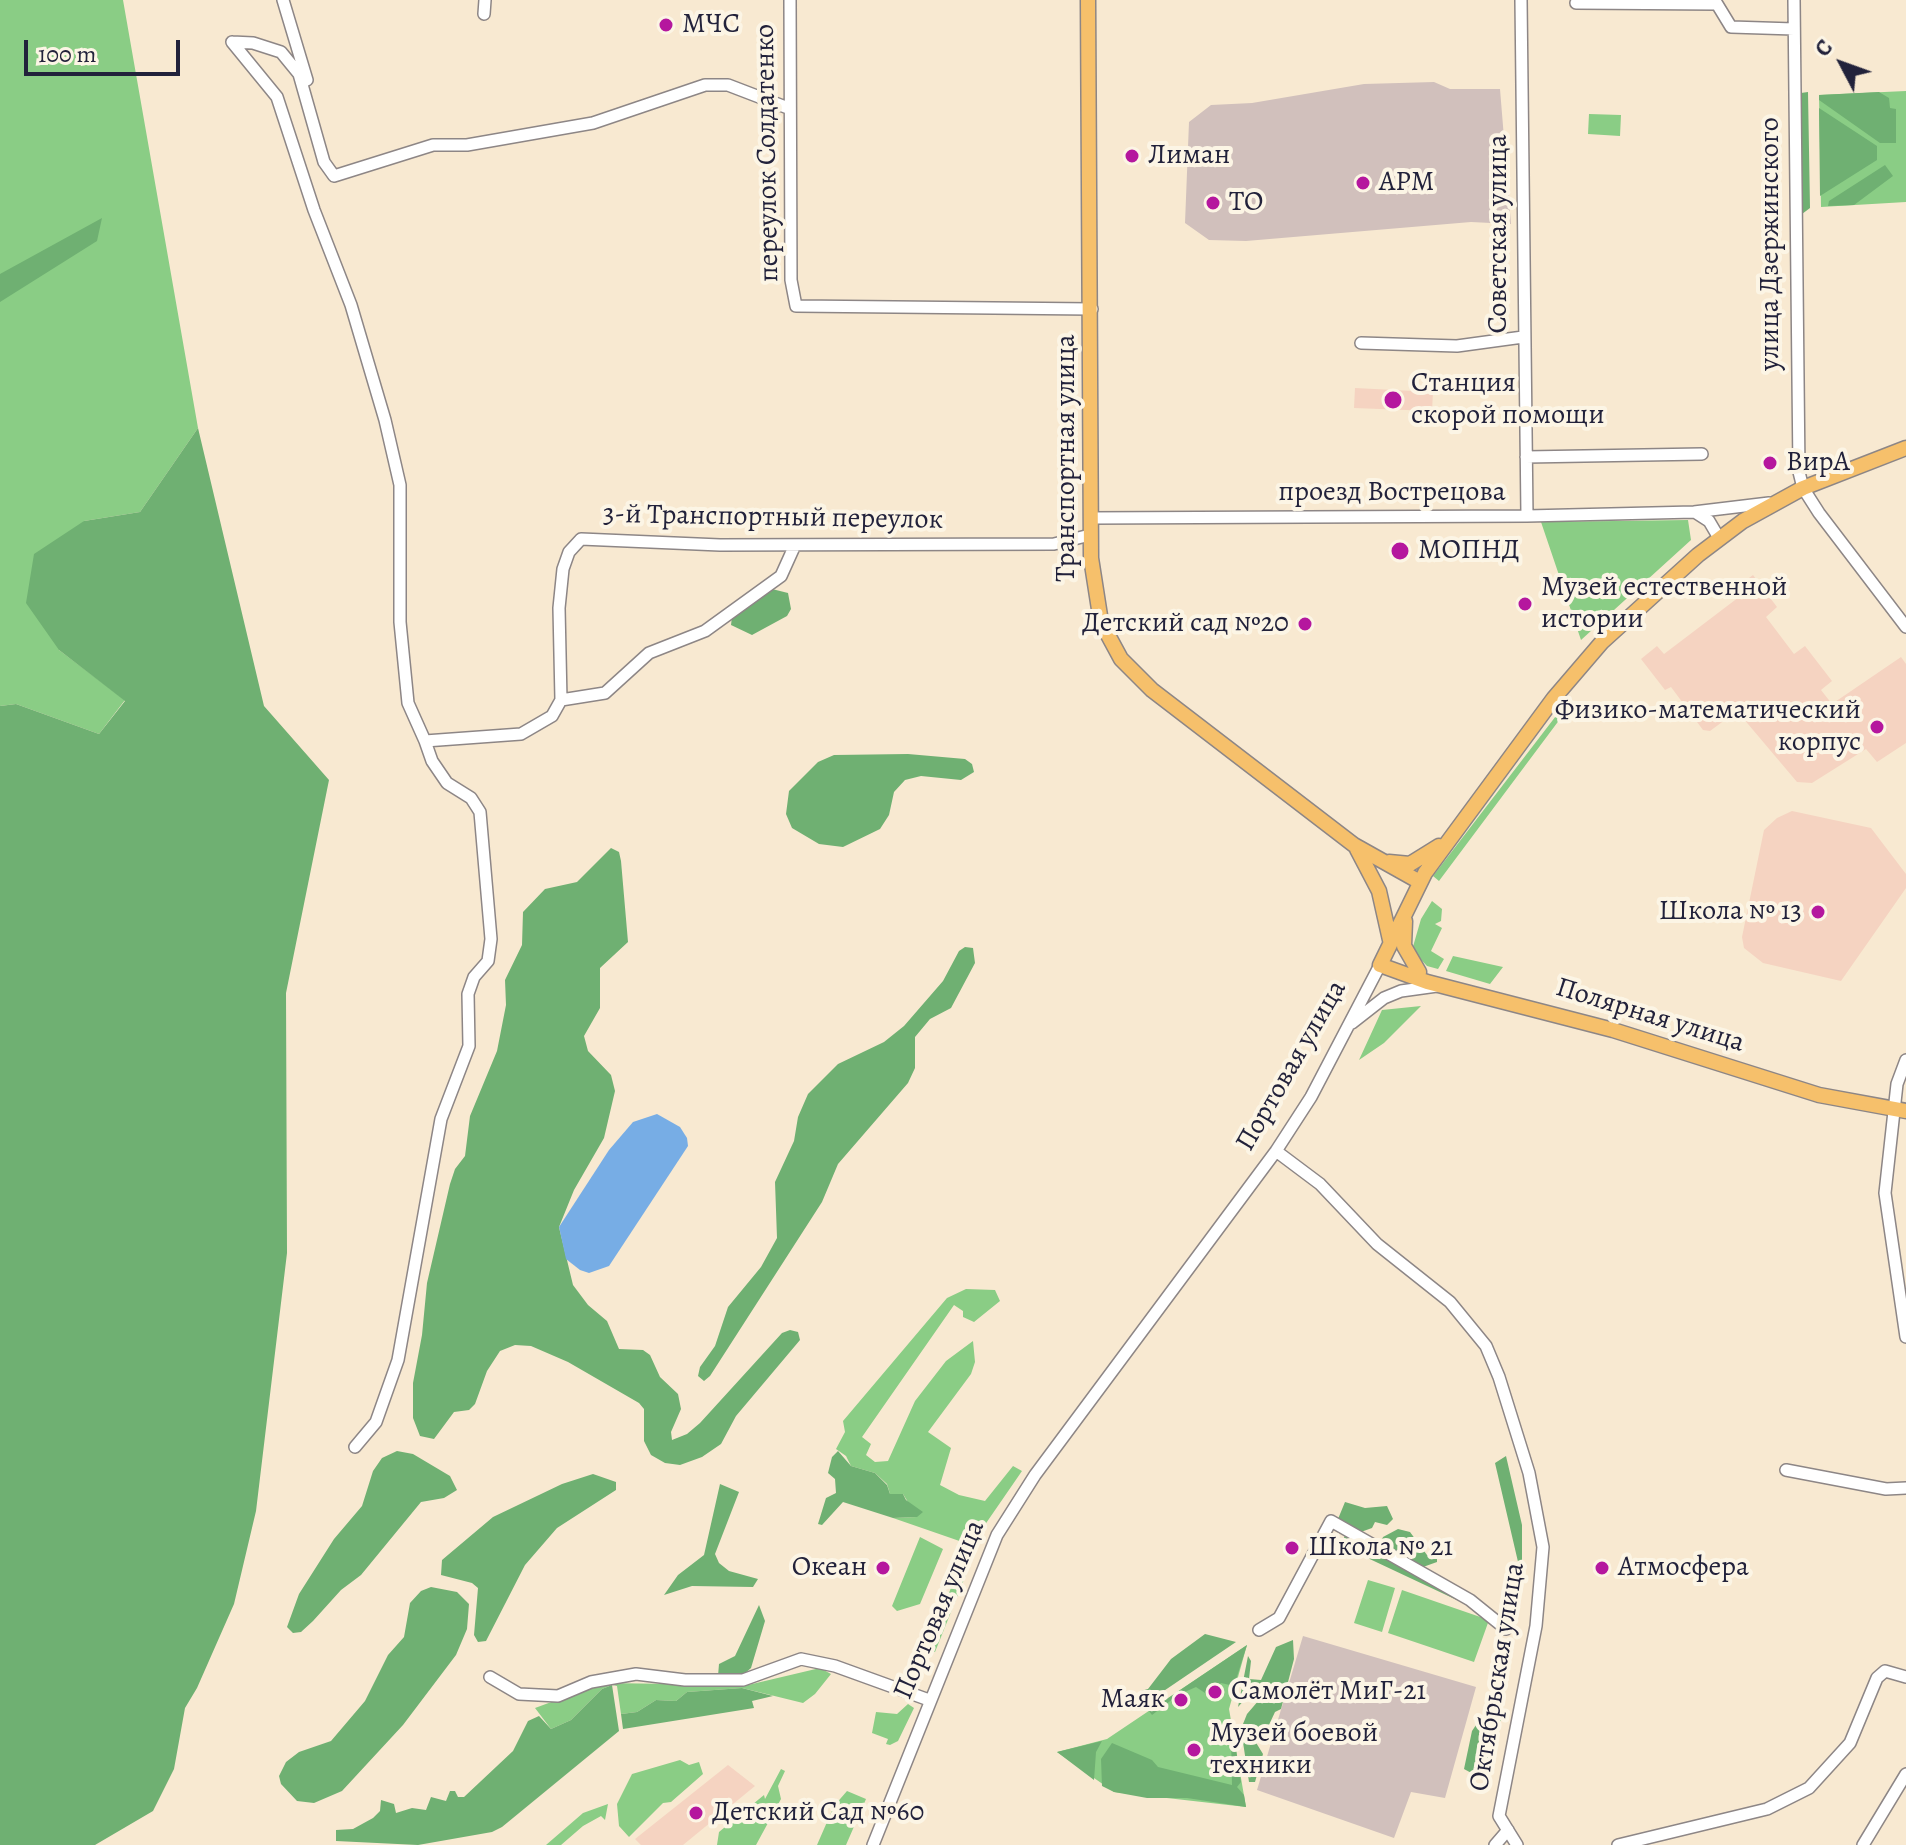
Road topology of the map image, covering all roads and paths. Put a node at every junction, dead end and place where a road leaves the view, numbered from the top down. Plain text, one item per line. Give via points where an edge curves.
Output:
1 (283, 0) edge
2 (485, 0) edge
3 (790, 0) edge
4 (1088, 0) edge
5 (1521, 0) edge
6 (1794, 0) edge
7 (1576, 3) dead end
8 (484, 14) dead end
9 (1794, 29) junction
10 (305, 96) junction
11 (788, 108) junction
12 (1092, 309) junction
13 (1523, 337) junction
14 (1361, 343) dead end
15 (1906, 448) edge
16 (1702, 454) dead end
17 (1526, 457) junction
18 (1803, 488) junction
19 (1772, 503) junction
20 (1694, 512) junction
21 (1527, 516) junction
22 (1090, 518) junction
23 (1090, 535) junction
24 (1719, 538) junction
25 (795, 545) junction
26 (1906, 627) edge
27 (561, 700) junction
28 (425, 741) junction
29 (1455, 833) junction
30 (1354, 845) junction
31 (1380, 860) junction
32 (1420, 882) junction
33 (1407, 907) junction
34 (1391, 942) junction
35 (1380, 965) junction
36 (1419, 972) junction
37 (1439, 985) junction
38 (1349, 1026) junction
39 (1906, 1060) edge
40 (1900, 1110) edge
41 (1276, 1151) junction
42 (1906, 1337) edge
43 (355, 1447) dead end
44 (1786, 1470) dead end
45 (1906, 1488) edge
46 (1506, 1629) dead end
47 (1259, 1630) dead end
48 (490, 1677) dead end
49 (1906, 1677) edge
50 (929, 1700) junction
51 (1906, 1774) edge
52 (1508, 1830) junction
53 (873, 1845) edge
54 (1495, 1845) edge
55 (1517, 1845) edge
56 (1618, 1845) edge
57 (1863, 1845) edge

1 - 10 street via 307,80
2 - 8 street
3 - 11 street, переулок Солдатенко
4 - 12 main road, Транспортная улица
5 - 13 street, Советская улица
6 - 9 street, улица Дзержинского
7 - 9 street via 1717,4 1731,27
9 - 18 street, улица Дзержинского via 1797,459
10 - 11 street via 324,162 334,176 433,145 467,145 593,123 705,85 728,85
10 - 28 street via 299,74 281,52 232,42 277,97 351,305 385,420 400,485 400,622 408,703
11 - 12 street, переулок Солдатенко via 796,306
12 - 22 main road, Транспортная улица
13 - 14 street via 1457,346
13 - 17 street, Советская улица
15 - 18 main road, Портовая улица
16 - 17 street
17 - 21 street, Советская улица
18 - 19 main road, Портовая улица
18 - 26 street
19 - 20 street, проезд Вострецова
19 - 24 main road, Портовая улица
20 - 21 street, проезд Вострецова
20 - 24 street via 1709,521
21 - 22 street, проезд Вострецова
22 - 23 main road, Транспортная улица
23 - 25 street, 3-й Транспортный переулок via 1054,544
23 - 30 main road, Транспортная улица via 1097,609 1129,669
24 - 29 main road, Портовая улица via 1573,674
25 - 27 street via 781,576 705,631 649,653 605,693
25 - 27 street, 3-й Транспортный переулок via 581,539 563,569
27 - 28 street via 552,716 521,734
28 - 43 street via 447,783 471,798 480,812 491,939 488,961 468,994 469,1046 441,1119 398,1360 376,1422
29 - 31 main road via 1412,863
29 - 32 main road, Портовая улица
30 - 31 main road, Транспортная улица
30 - 34 main road, Транспортная улица via 1379,891
31 - 32 main road, Транспортная улица
32 - 33 main road, Портовая улица
33 - 34 main road, Портовая улица
33 - 36 main road via 1404,946
34 - 35 main road, Портовая улица
34 - 36 main road
35 - 37 main road, Полярная улица
35 - 38 street, Портовая улица
36 - 37 main road
37 - 38 street via 1384,998
37 - 40 main road, Полярная улица via 1613,1030 1819,1095
38 - 41 street, Портовая улица
39 - 40 street via 1897,1084
40 - 42 street via 1885,1202
41 - 50 street, Портовая улица via 1025,1489 988,1554
41 - 52 street, Октябрьская улица via 1320,1184 1377,1244 1450,1302 1486,1346 1499,1377 1529,1473 1543,1547 1536,1626 1499,1816
44 - 45 street
46 - 47 street via 1470,1600 1331,1521 1279,1618
48 - 50 street via 519,1694 558,1696 591,1682 636,1674 743,1680 801,1659
49 - 56 street via 1885,1671 1877,1678 1850,1743 1809,1788 1767,1809
50 - 53 street, Портовая улица
51 - 57 street
52 - 54 street, Октябрьская улица
52 - 55 street, Октябрьская улица

